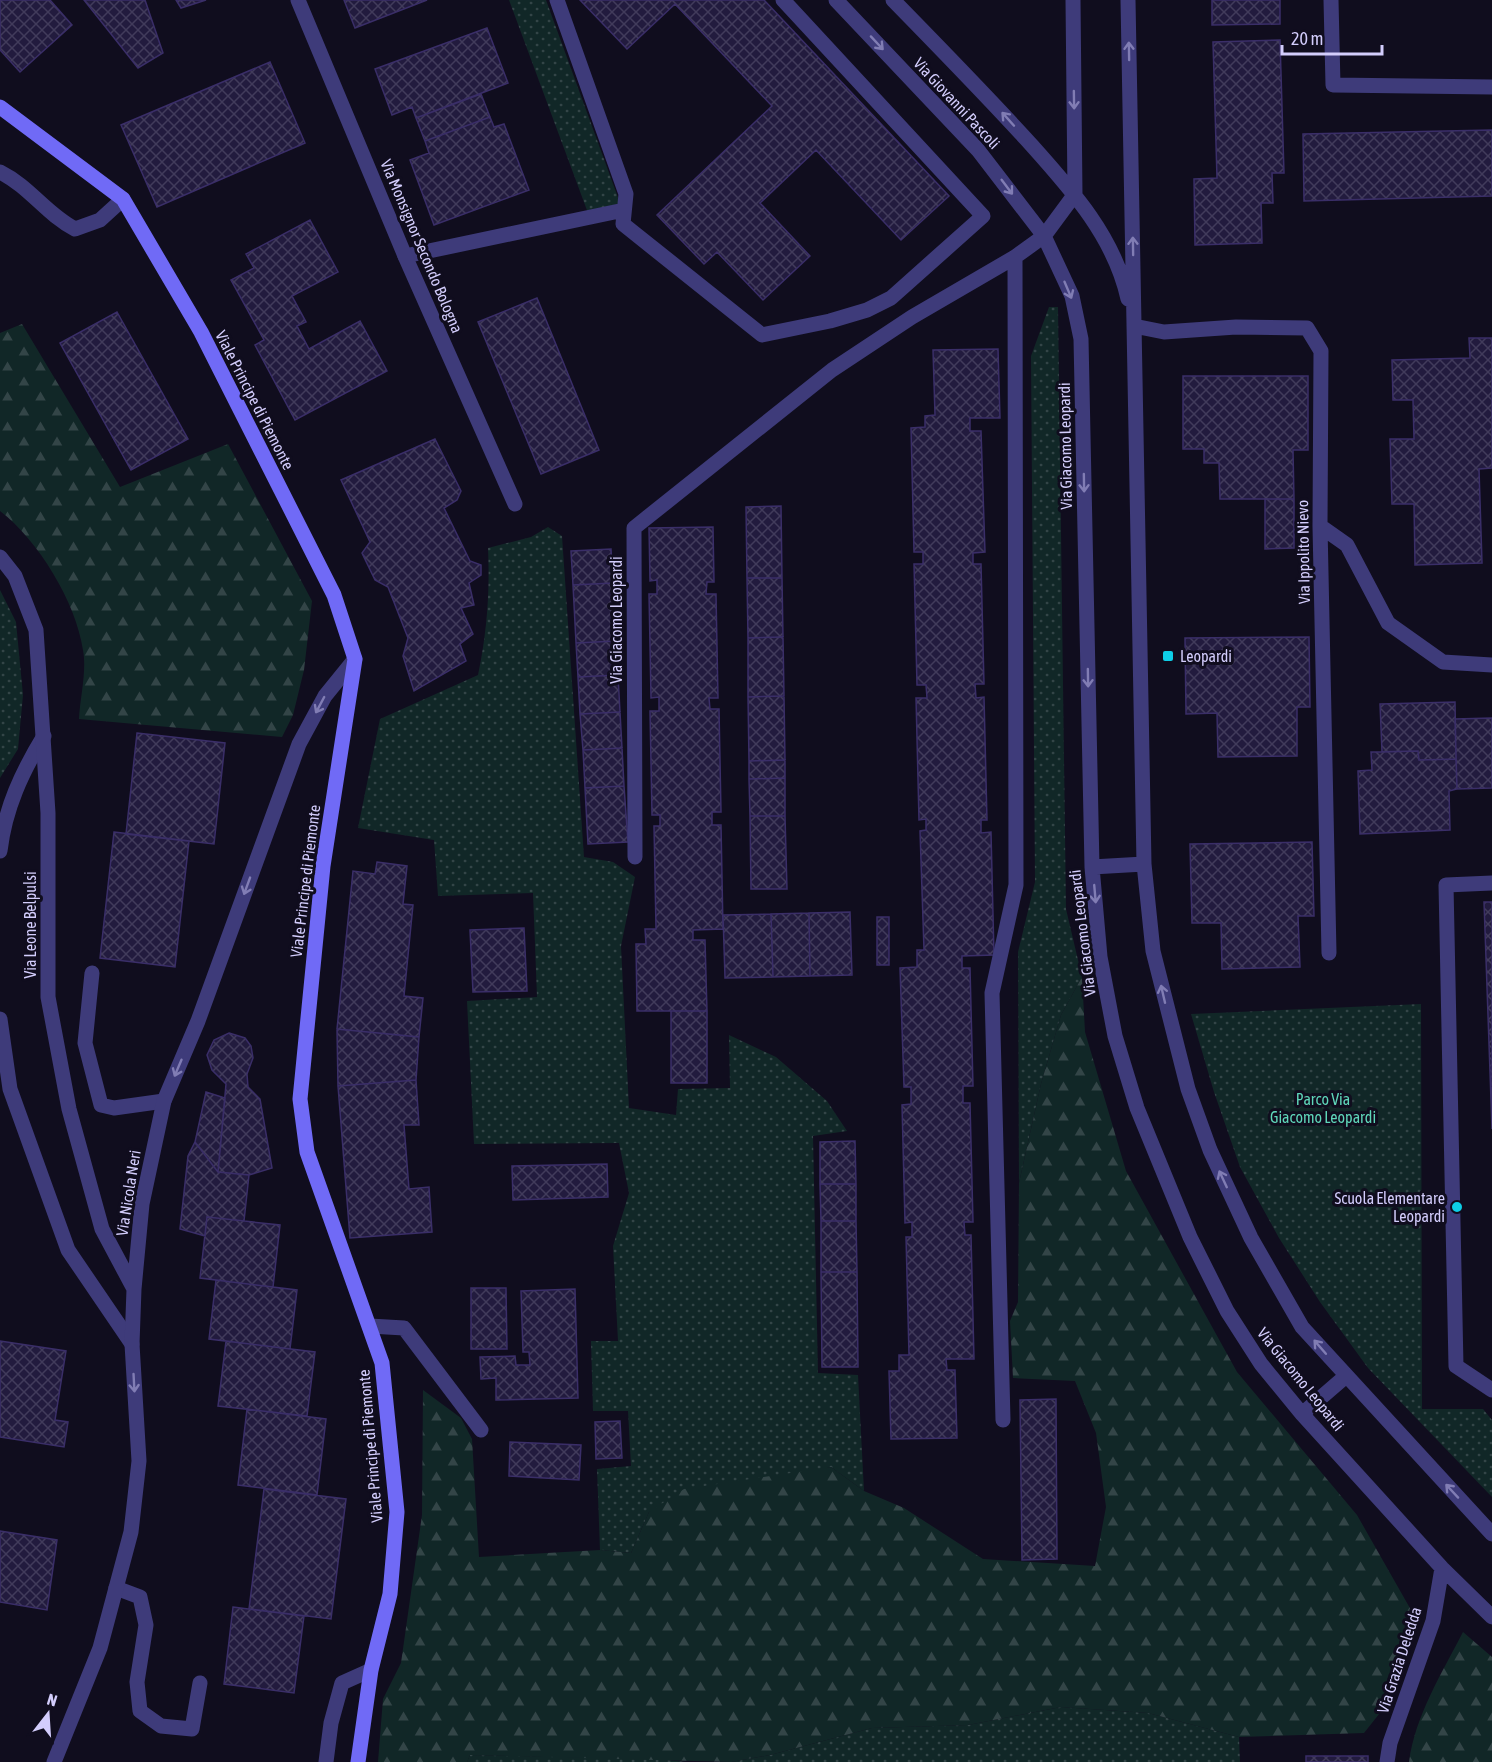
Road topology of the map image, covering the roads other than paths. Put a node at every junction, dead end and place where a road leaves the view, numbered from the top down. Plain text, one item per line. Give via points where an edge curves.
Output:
1 (298, 0) edge
2 (557, 0) edge
3 (783, 0) edge
4 (836, 0) edge
5 (893, 0) edge
6 (1073, 0) edge
7 (1128, 0) edge
8 (1331, 0) edge
9 (1492, 87) edge
10 (0, 107) edge
11 (0, 172) edge
12 (1075, 194) junction
13 (123, 199) junction
14 (624, 210) junction
15 (1044, 236) junction
16 (405, 256) junction
17 (1015, 257) junction
18 (1134, 326) junction
19 (516, 504) dead end
20 (1320, 526) junction
21 (0, 557) edge
22 (355, 659) junction
23 (1492, 665) edge
24 (44, 736) junction
25 (0, 851) edge
26 (635, 857) dead end
27 (1144, 864) junction
28 (1092, 867) junction
29 (1492, 883) edge
30 (1329, 953) dead end
31 (92, 973) dead end
32 (0, 1019) edge
33 (164, 1101) junction
34 (134, 1288) junction
35 (370, 1326) junction
36 (132, 1344) junction
37 (1346, 1376) junction
38 (1492, 1390) edge
39 (1302, 1414) junction
40 (1003, 1420) dead end
41 (481, 1430) dead end
42 (1492, 1534) edge
43 (1442, 1568) junction
44 (116, 1588) junction
45 (1492, 1617) edge
46 (371, 1670) junction
47 (200, 1683) dead end
48 (54, 1762) edge
49 (326, 1762) edge
50 (358, 1762) edge
51 (1386, 1762) edge

1 - 16 street, Via Monsignor Secondo Bologna
2 - 14 street via 626,194
3 - 14 street via 983,216 891,298 867,310 762,335 623,224
4 -> 15 street, Via Giovanni Pascoli via 978,150
12 -> 5 street, Via Giovanni Pascoli
6 -> 12 street
18 -> 7 street, Via Giacomo Leopardi
8 - 9 street via 1332,85
10 - 13 street, Viale Principe di Piemonte
11 - 13 street via 20,182 61,222 75,229 100,220
12 - 15 street, Via Giacomo Leopardi
12 - 18 street, Via Giacomo Leopardi via 1104,236 1125,284
13 - 22 street, Viale Principe di Piemonte via 201,332 334,595
14 - 16 street
15 - 17 street, Via Giacomo Leopardi
15 -> 28 street, Via Giacomo Leopardi via 1072,296 1081,339
16 - 19 street, Via Monsignor Secondo Bologna
17 - 26 street, Via Giacomo Leopardi via 912,317 832,370 634,528
17 - 40 street via 1016,885 992,993
18 - 20 street, Via Ippolito Nievo via 1164,332 1306,328 1321,351
18 - 27 street, Via Giacomo Leopardi
20 - 23 street via 1347,545 1388,623 1443,662
20 - 30 street, Via Ippolito Nievo
21 - 24 street, Via Leone Belpulsi via 15,576 36,630
22 -> 33 street, Via Nicola Neri via 325,696 299,744 198,1021
22 - 35 street, Viale Principe di Piemonte via 323,866 300,1099 307,1152
24 - 25 street via 20,777
24 - 34 street, Via Leone Belpulsi via 48,997 69,1108 102,1229
27 - 28 street
37 -> 27 street, Via Giacomo Leopardi via 1302,1327 1251,1238 1210,1150 1188,1089 1153,951
28 -> 39 street, Via Giacomo Leopardi via 1100,957 1115,1036 1156,1158 1227,1311 1261,1364
29 - 38 street via 1446,885 1456,1366
31 - 33 street via 85,1043 101,1105 114,1108
32 - 36 street via 10,1089 68,1250
33 - 34 street, Via Nicola Neri via 142,1204
34 - 36 street, Via Nicola Neri
35 - 41 street via 404,1328
35 - 46 street, Viale Principe di Piemonte via 382,1363 397,1512 390,1594
36 -> 44 street, Via Nicola Neri via 139,1461 131,1532
37 - 39 street
42 -> 37 street, Via Giacomo Leopardi
39 - 43 street, Via Giacomo Leopardi
43 - 45 street, Via Giacomo Leopardi
43 - 51 street, Via Grazia Deledda via 1432,1621
44 - 47 street via 141,1597 146,1625 137,1682 140,1711 161,1726 192,1729
44 - 48 street, Via Nicola Neri via 99,1648
46 - 49 street via 342,1683
46 - 50 street, Viale Principe di Piemonte

